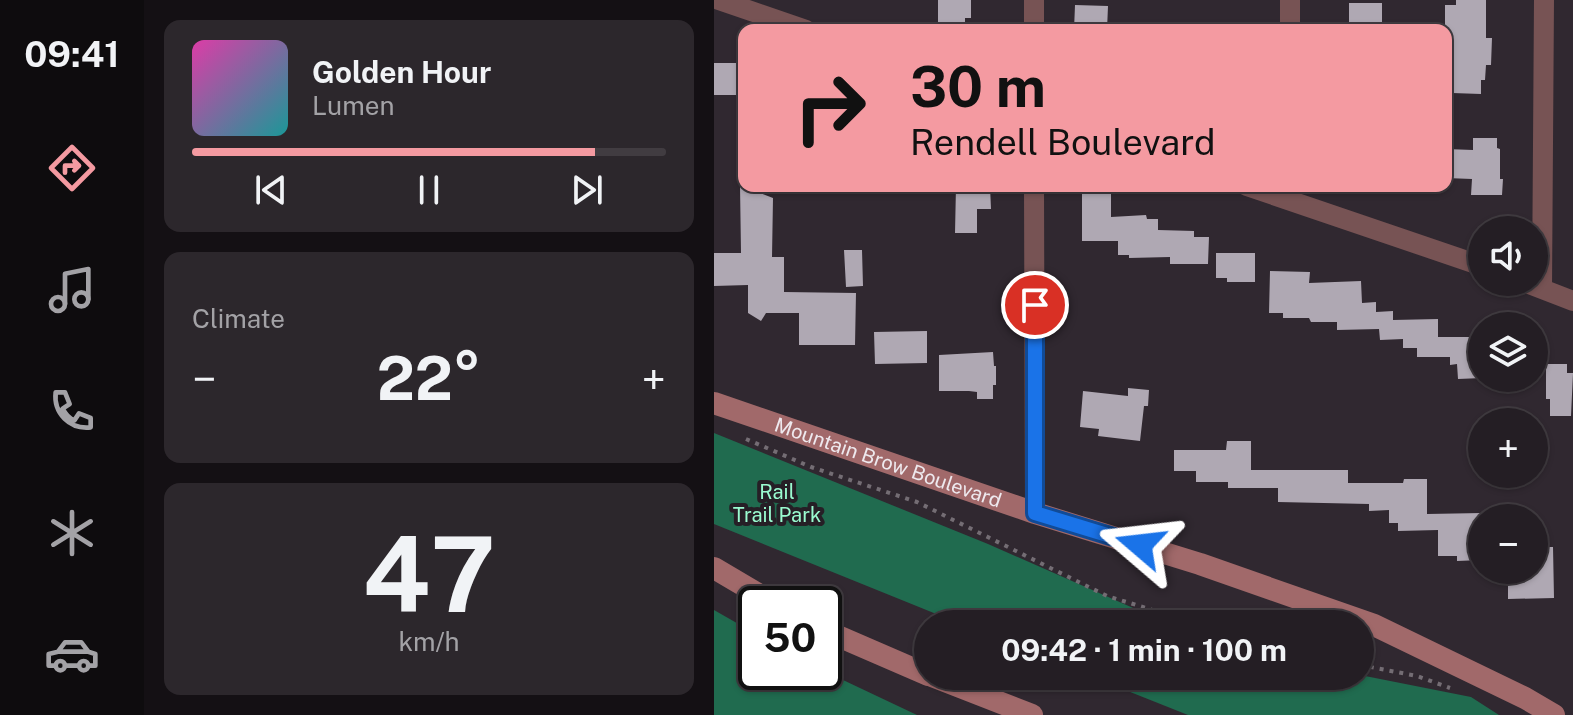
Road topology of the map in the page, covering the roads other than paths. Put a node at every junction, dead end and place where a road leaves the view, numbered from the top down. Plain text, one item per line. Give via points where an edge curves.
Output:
1 (719, 0) edge
2 (781, 0) edge
3 (1034, 0) edge
4 (1290, 0) edge
5 (1544, 0) edge
6 (781, 21) junction
7 (789, 24) edge
8 (1034, 24) edge
9 (1290, 24) edge
10 (1034, 192) edge
11 (1288, 193) edge
12 (1536, 216) edge
13 (1468, 261) edge
14 (1548, 292) edge
15 (1573, 301) edge
16 (714, 403) edge
17 (1035, 513) junction
18 (714, 568) edge
19 (744, 586) edge
20 (842, 638) edge
21 (914, 668) edge
22 (968, 690) edge
23 (1032, 715) edge
24 (1554, 715) edge

1 - 6 street
2 - 6 street
3 - 8 street
4 - 9 street
5 - 12 street
6 - 7 street
10 - 17 street
11 - 13 street
14 - 15 street
16 - 17 main road, Mountain Brow Boulevard
17 - 24 main road, Mountain Brow Boulevard via 1374,625
18 - 19 main road
20 - 21 main road
22 - 23 main road

